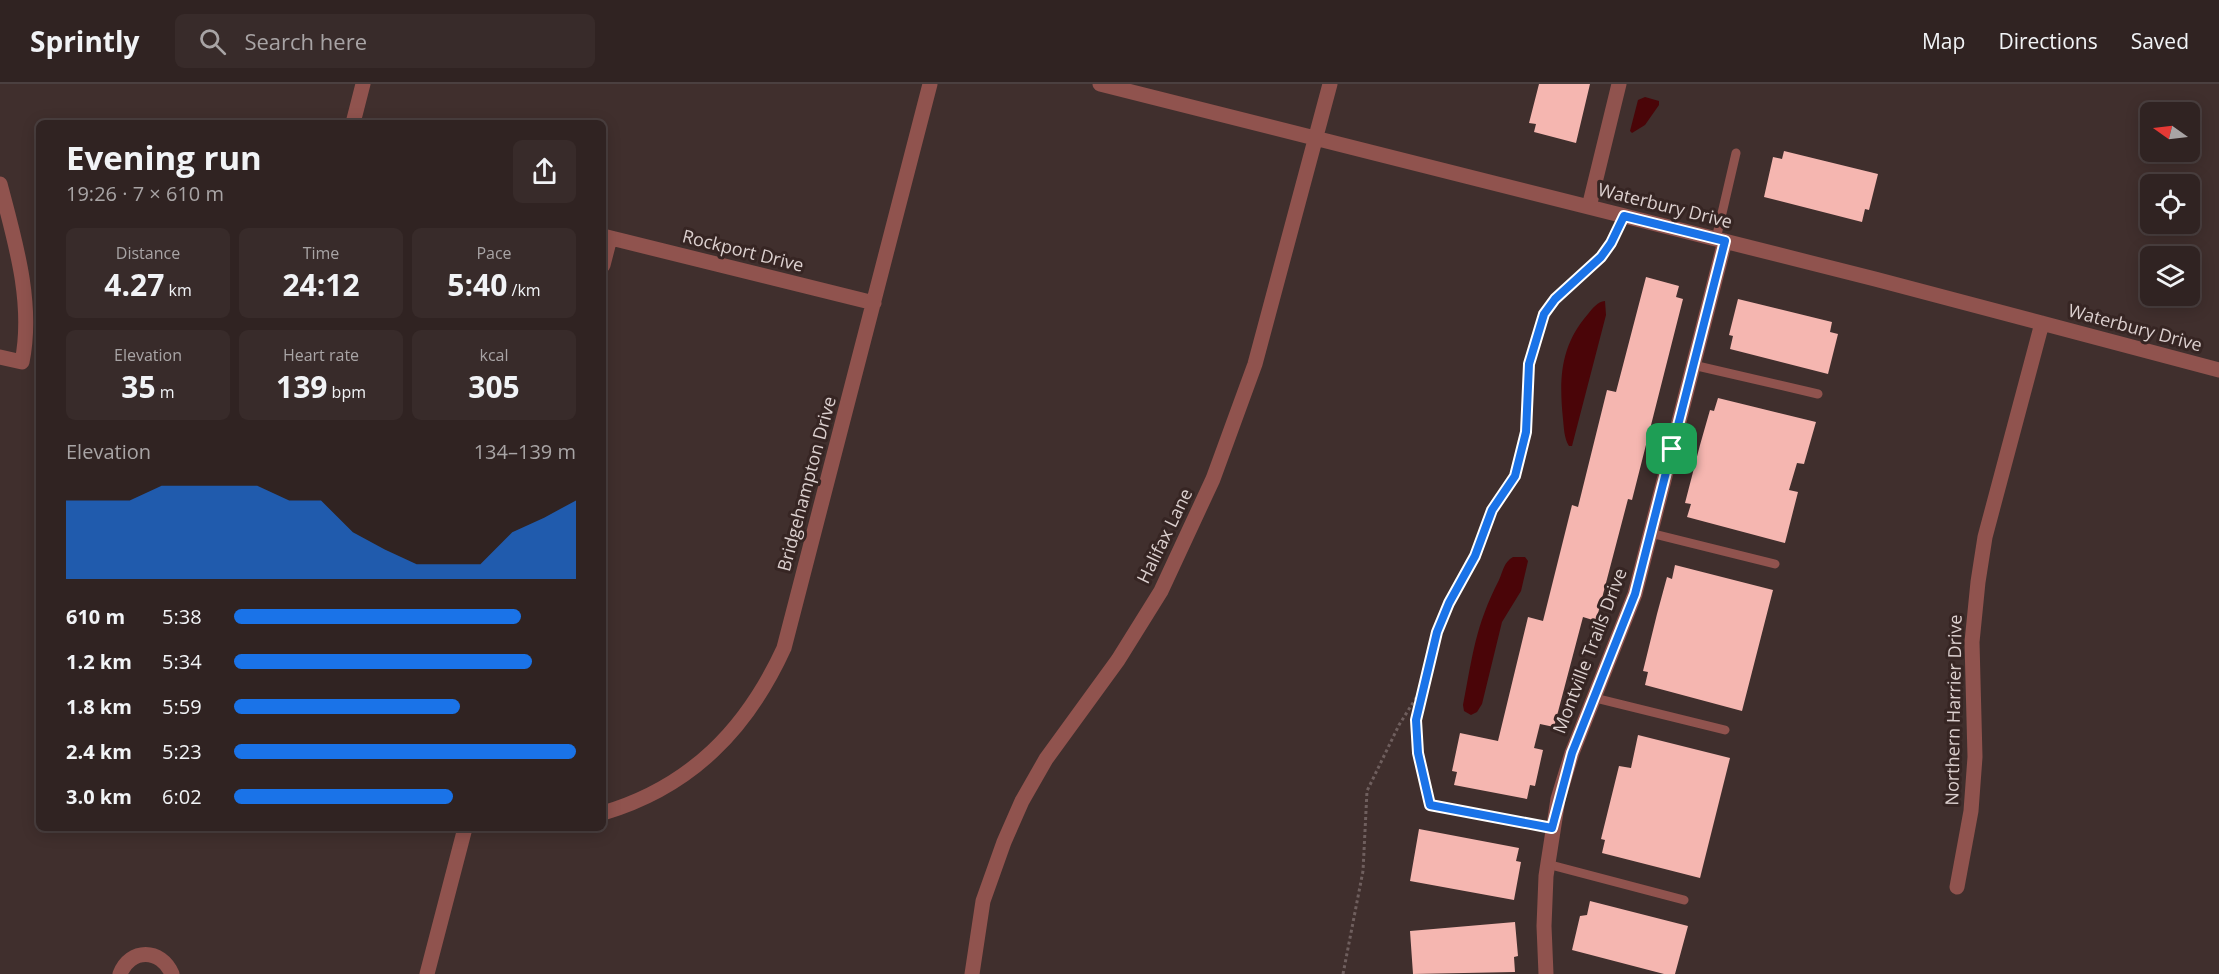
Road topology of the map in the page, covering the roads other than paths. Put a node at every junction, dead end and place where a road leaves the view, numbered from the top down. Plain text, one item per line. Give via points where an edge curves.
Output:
1 (363, 84) edge
2 (930, 84) edge
3 (1100, 84) edge
4 (1330, 84) edge
5 (1619, 84) edge
6 (354, 120) edge
7 (1316, 139) junction
8 (1736, 153) dead end
9 (0, 184) edge
10 (1589, 207) junction
11 (606, 237) edge
12 (1720, 240) junction
13 (874, 303) junction
14 (2042, 323) junction
15 (0, 357) edge
16 (1693, 365) junction
17 (2219, 370) edge
18 (1818, 394) dead end
19 (1650, 533) junction
20 (1775, 564) dead end
21 (1595, 698) junction
22 (1725, 730) dead end
23 (1430, 805) road end
24 (606, 812) edge
25 (1552, 828) junction
26 (464, 831) edge
27 (1547, 864) junction
28 (1957, 887) dead end
29 (1684, 900) dead end
30 (120, 974) edge
31 (172, 974) edge
32 (427, 974) edge
33 (972, 974) edge
34 (1546, 974) edge

1 - 6 street
2 - 13 street, Bridgehampton Drive
3 - 7 street, Waterbury Drive
4 - 7 street, Halifax Lane
5 - 10 street
7 - 10 street, Waterbury Drive
7 - 33 street, Halifax Lane via 1255,364 1214,479 1161,591 1118,660 1046,759 1022,801 984,901
8 - 12 lane
9 - 15 street via 19,256 26,340 22,362
10 - 12 street, Waterbury Drive
11 - 13 street, Rockport Drive
12 - 14 street, Waterbury Drive
12 - 16 street, Montville Trails Drive
13 - 24 street, Bridgehampton Drive via 784,648 770,678 746,716 708,756 656,792
14 - 17 street, Waterbury Drive
14 - 28 street, Northern Harrier Drive via 1985,537 1978,582 1972,642 1975,757 1971,811
16 - 18 lane
16 - 19 street, Montville Trails Drive
19 - 20 lane
19 - 21 street, Montville Trails Drive via 1635,594
21 - 22 lane
21 - 25 street, Montville Trails Drive via 1565,774
23 - 25 lane
25 - 27 street, Montville Trails Drive
26 - 32 street
27 - 29 lane
27 - 34 street, Montville Trails Drive
30 - 31 street via 132,958 146,954 165,962

